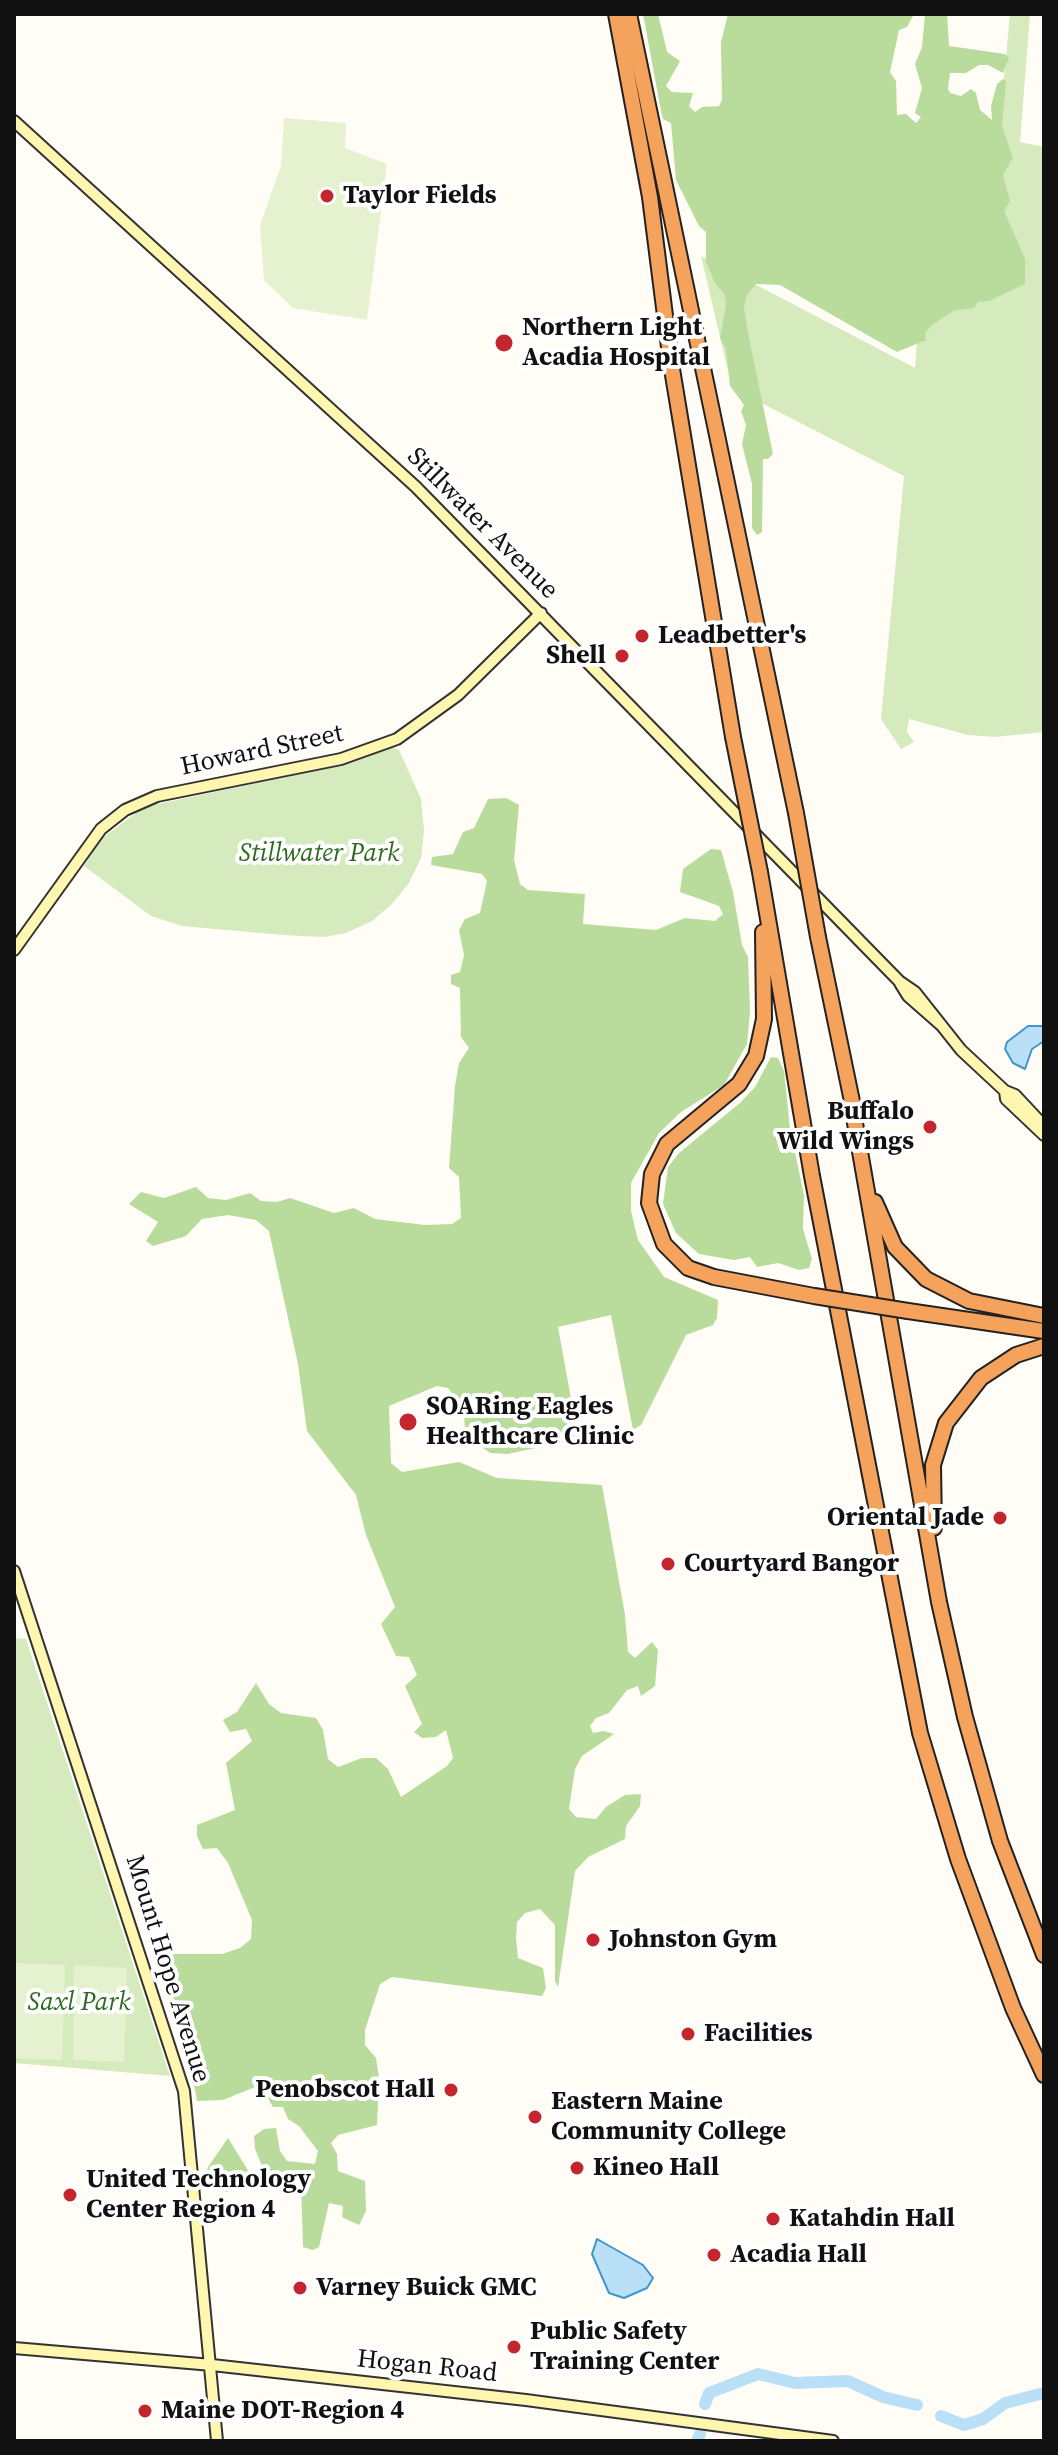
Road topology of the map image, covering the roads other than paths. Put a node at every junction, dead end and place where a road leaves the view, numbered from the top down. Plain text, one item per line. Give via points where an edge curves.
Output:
1 (616, 14) edge
2 (629, 14) edge
3 (14, 121) edge
4 (541, 613) junction
5 (760, 872) junction
6 (14, 950) edge
7 (1005, 1091) junction
8 (852, 1106) junction
9 (1044, 1126) edge
10 (1044, 1135) edge
11 (1044, 1316) edge
12 (1044, 1331) edge
13 (1044, 1346) edge
14 (14, 1571) edge
15 (956, 1679) junction
16 (1044, 1955) edge
17 (1044, 2075) edge
18 (14, 2348) edge
19 (212, 2365) junction
20 (217, 2441) edge
21 (833, 2441) edge

1 - 5 highway, bridge via 650,197 671,363 733,737
2 - 8 highway, bridge
3 - 4 main road, Stillwater Avenue via 416,487
4 - 6 main road, Howard Street via 458,695 397,739 341,759 157,796 125,810 101,829
4 - 7 main road, Stillwater Avenue
5 - 12 highway, bridge via 764,1019 756,1056 739,1084 667,1144 652,1174 649,1203 664,1244 688,1268 714,1277
5 - 17 highway via 815,1191 920,1733 958,1859 1013,2008
7 - 9 main road, Stillwater Avenue
7 - 10 main road, Stillwater Avenue via 1006,1099
8 - 11 highway via 878,1213 906,1261 952,1295
8 - 15 highway
13 - 15 highway via 1016,1355 981,1378 951,1414 936,1451 933,1515
14 - 19 main road, Mount Hope Avenue via 184,2091
15 - 16 highway via 1000,1841
18 - 19 main road, Hogan Road
19 - 20 main road, Mount Hope Avenue
19 - 21 main road, Hogan Road via 659,2415

